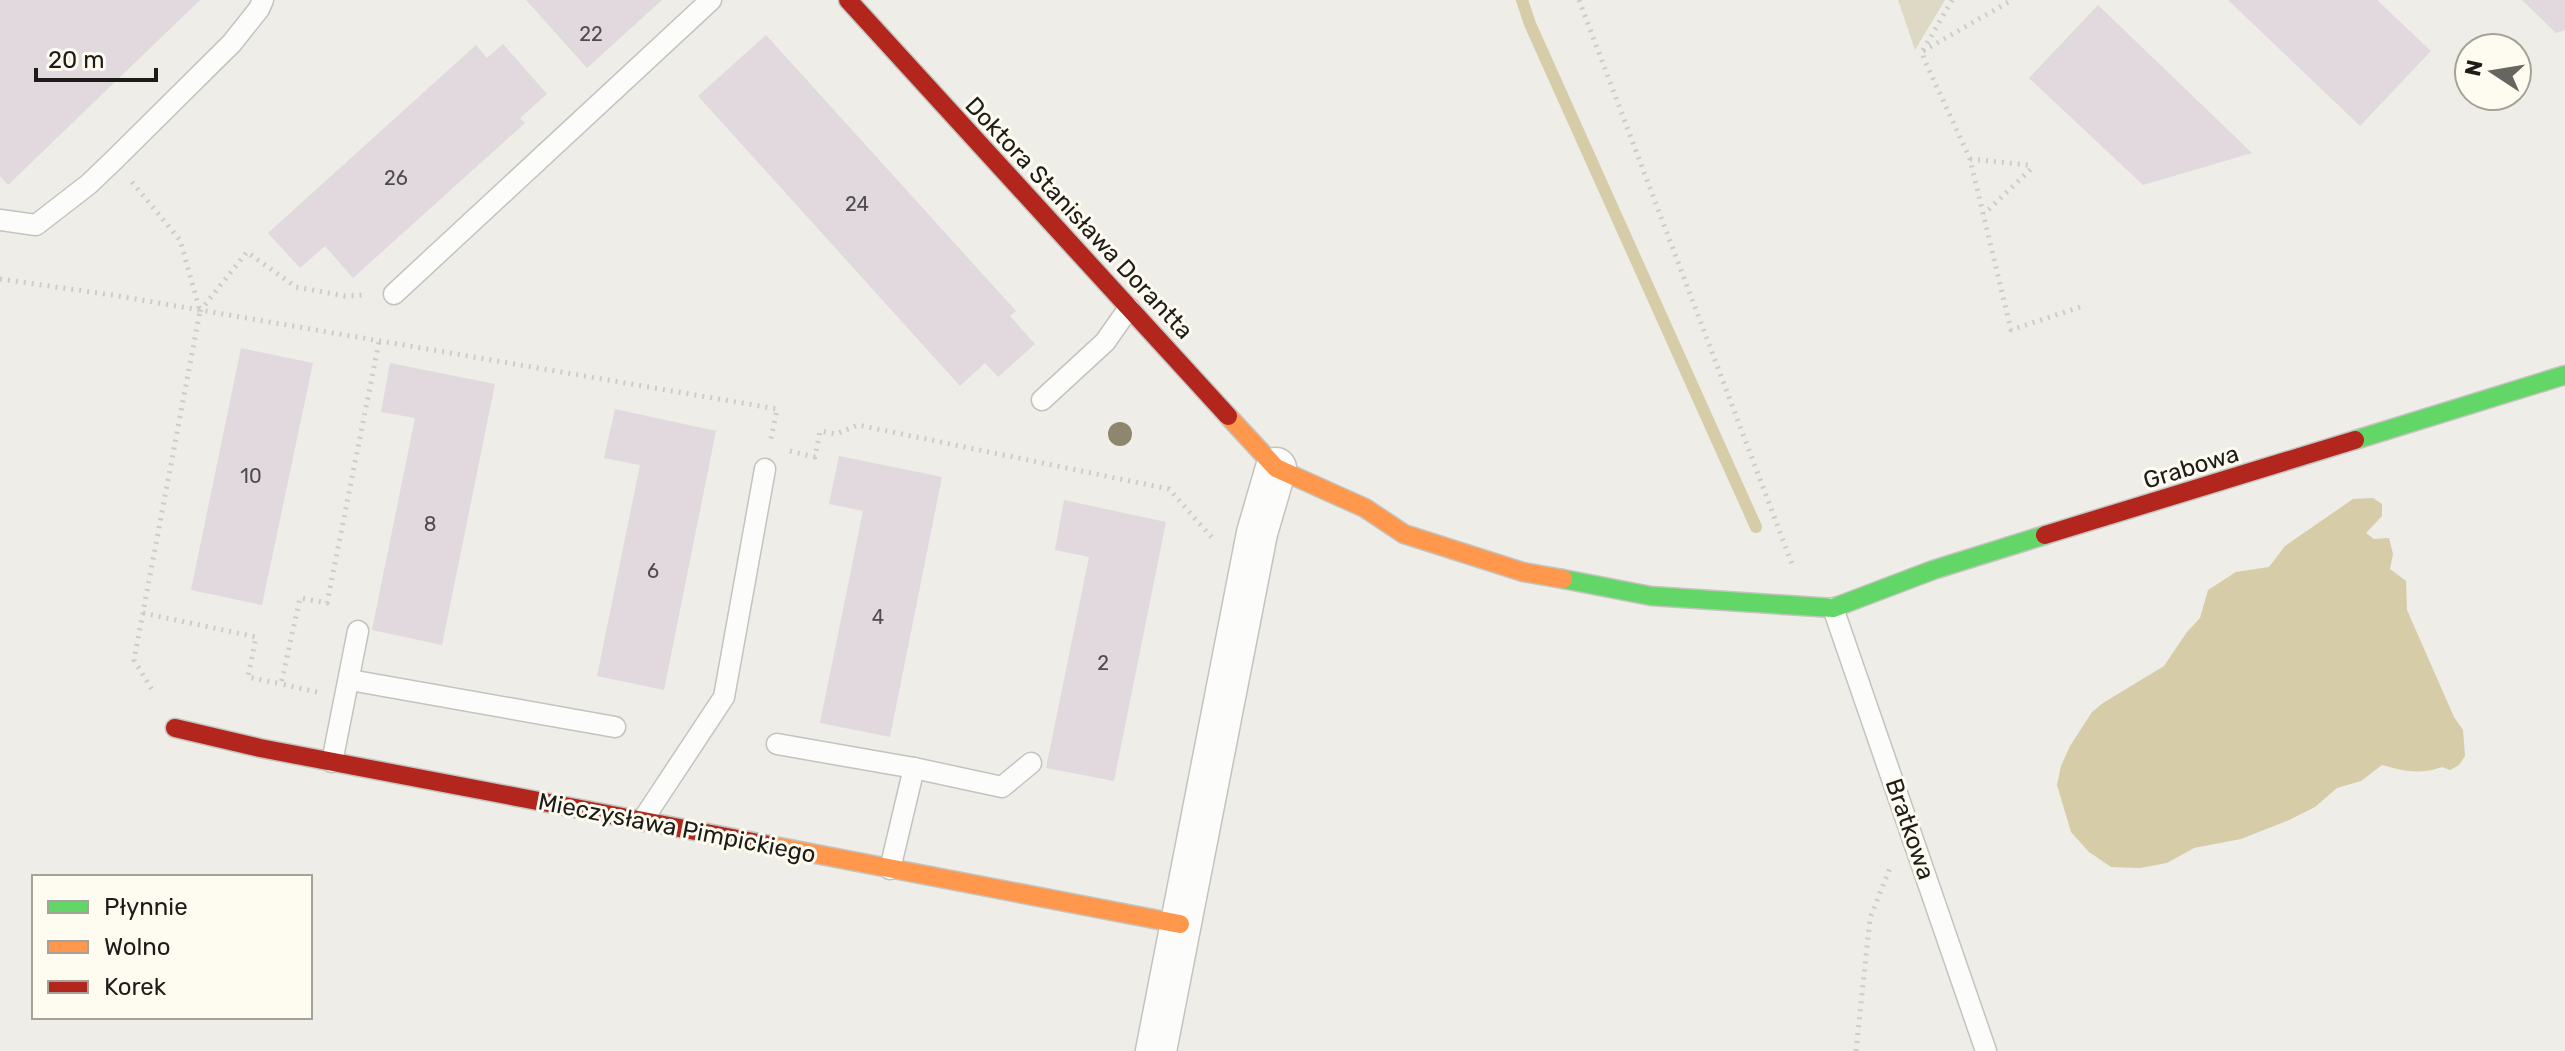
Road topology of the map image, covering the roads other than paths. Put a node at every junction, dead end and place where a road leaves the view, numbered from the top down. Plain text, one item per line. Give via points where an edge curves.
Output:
1 (263, 0) edge
2 (711, 0) edge
3 (848, 0) edge
4 (0, 220) edge
5 (394, 294) road end
6 (1129, 308) junction
7 (2565, 375) edge
8 (1042, 400) dead end
9 (1276, 468) junction
10 (765, 469) dead end
11 (1833, 608) junction
12 (358, 631) dead end
13 (348, 689) junction
14 (615, 727) dead end
15 (175, 728) road end
16 (777, 744) dead end
17 (332, 762) junction
18 (1031, 763) dead end
19 (914, 768) junction
20 (642, 821) junction
21 (890, 869) junction
22 (1180, 924) junction
23 (1156, 1051) edge
24 (1986, 1051) edge

1 - 4 lane via 232,43 89,184 36,225
2 - 5 lane
3 - 6 street, Doktora Stanisława Dorantta
6 - 8 lane via 1105,342
6 - 9 street, Doktora Stanisława Dorantta
7 - 11 street, Grabowa via 1933,570
9 - 11 street via 1365,508 1404,534 1523,572 1651,596
9 - 22 street via 1257,533
10 - 20 lane via 724,697
11 - 24 lane, Bratkowa
12 - 13 lane
13 - 14 lane
13 - 17 lane
15 - 17 street, Mieczysława Pimpickiego
16 - 19 lane
17 - 20 street, Mieczysława Pimpickiego
18 - 19 lane via 1002,787
19 - 21 lane
20 - 21 street, Mieczysława Pimpickiego
21 - 22 street, Mieczysława Pimpickiego
22 - 23 street

